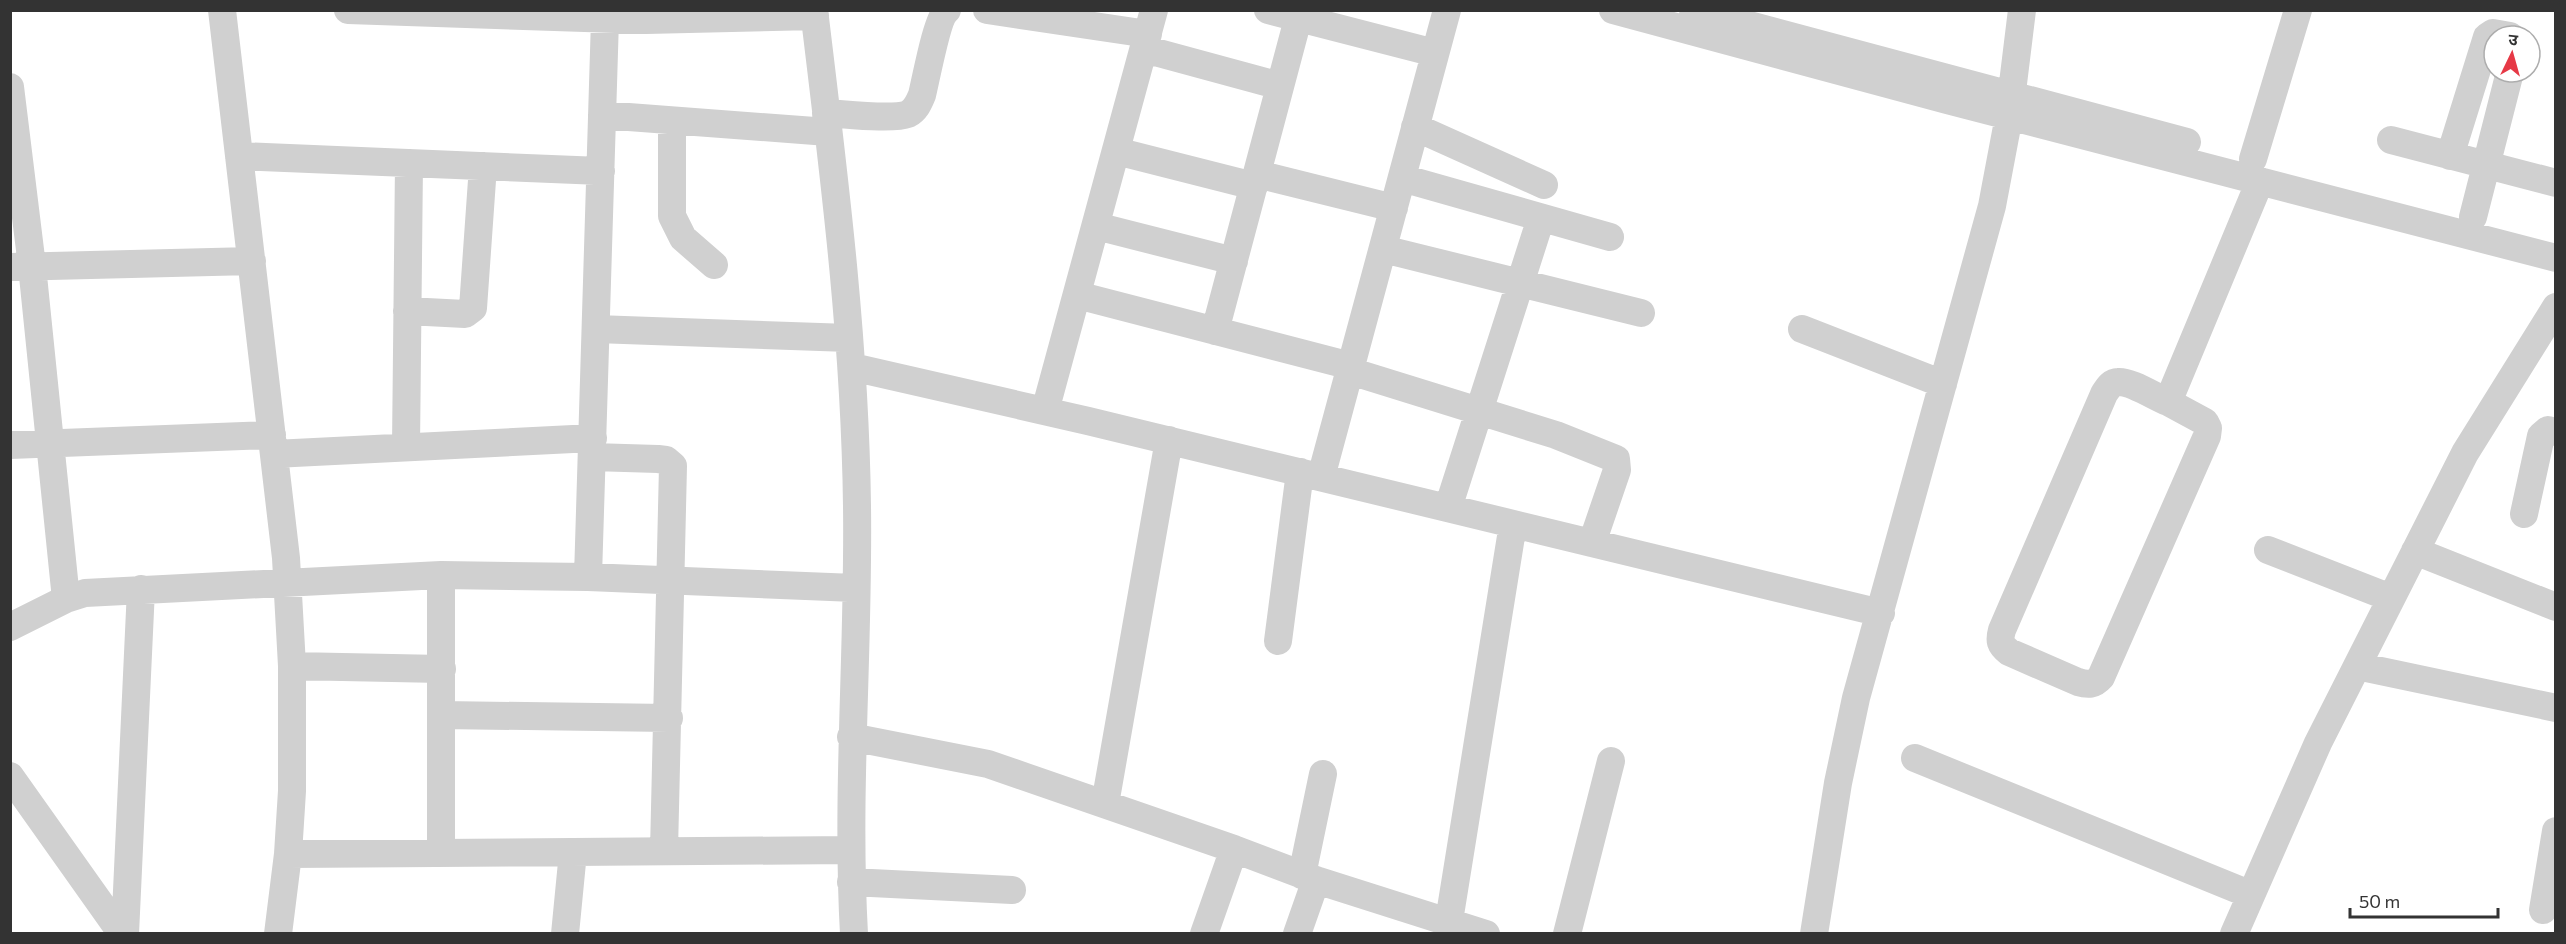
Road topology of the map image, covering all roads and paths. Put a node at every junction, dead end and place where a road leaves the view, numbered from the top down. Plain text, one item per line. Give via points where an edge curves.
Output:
1 (222, 10) edge
2 (348, 10) edge
3 (947, 10) edge
4 (987, 10) edge
5 (1268, 10) edge
6 (1447, 10) edge
7 (1613, 10) edge
8 (1693, 10) edge
9 (2022, 10) edge
10 (2298, 10) edge
11 (431, 12) edge
12 (814, 13) edge
13 (605, 19) junction
14 (1298, 19) junction
15 (1734, 25) edge
16 (1149, 31) edge
17 (1436, 53) junction
18 (2482, 53) edge
19 (2507, 84) edge
20 (1280, 86) junction
21 (10, 87) edge
22 (2010, 105) junction
23 (602, 116) junction
24 (672, 120) junction
25 (827, 123) junction
26 (1415, 127) junction
27 (2391, 140) dead end
28 (1116, 151) junction
29 (239, 156) junction
30 (2450, 156) junction
31 (409, 163) junction
32 (2486, 165) junction
33 (483, 166) junction
34 (2257, 170) junction
35 (601, 171) junction
36 (1401, 178) junction
37 (1255, 180) junction
38 (2556, 183) edge
39 (1544, 185) dead end
40 (1394, 208) junction
41 (2473, 217) junction
42 (1541, 218) junction
43 (1096, 226) junction
44 (1610, 237) dead end
45 (2556, 241) edge
46 (1383, 249) junction
47 (2556, 258) edge
48 (252, 261) junction
49 (1234, 261) junction
50 (714, 265) dead end
51 (21, 267) edge
52 (1521, 284) junction
53 (1077, 295) junction
54 (2556, 307) edge
55 (407, 311) junction
56 (1641, 313) dead end
57 (596, 329) junction
58 (1802, 329) dead end
59 (1215, 331) junction
60 (849, 338) junction
61 (2543, 351) edge
62 (852, 367) junction
63 (1350, 369) junction
64 (1943, 384) junction
65 (2168, 402) junction
66 (1045, 411) junction
67 (1481, 411) junction
68 (2556, 432) edge
69 (1169, 440) junction
70 (49, 444) junction
71 (273, 444) junction
72 (10, 445) edge
73 (406, 447) junction
74 (592, 448) junction
75 (1310, 475) junction
76 (1448, 508) junction
77 (2524, 514) dead end
78 (1513, 524) junction
79 (1592, 543) junction
80 (2268, 550) dead end
81 (2415, 551) junction
82 (441, 575) junction
83 (588, 577) junction
84 (287, 581) junction
85 (671, 581) junction
86 (855, 588) junction
87 (141, 589) junction
88 (66, 598) junction
89 (2391, 598) junction
90 (2556, 607) edge
91 (1881, 613) junction
92 (10, 627) edge
93 (1278, 641) dead end
94 (292, 666) junction
95 (2357, 666) junction
96 (442, 669) junction
97 (2556, 708) edge
98 (442, 715) junction
99 (669, 718) junction
100 (851, 737) junction
101 (1915, 758) dead end
102 (1611, 761) dead end
103 (1323, 774) dead end
104 (10, 776) edge
105 (1105, 804) junction
106 (2556, 831) edge
107 (1234, 849) junction
108 (851, 850) junction
109 (664, 851) junction
110 (441, 852) junction
111 (573, 852) junction
112 (288, 854) junction
113 (1309, 878) junction
114 (851, 882) junction
115 (1012, 890) dead end
116 (2249, 894) junction
117 (2543, 910) dead end
118 (1449, 921) junction
119 (1479, 932) edge
120 (123, 933) edge
121 (278, 933) edge
122 (565, 933) edge
123 (854, 933) edge
124 (1204, 933) edge
125 (1297, 933) edge
126 (1567, 933) edge
127 (1814, 933) edge
128 (2234, 933) edge

1 - 29 street
2 - 11 street
3 - 25 street via 939,24 922,95 910,113
4 - 16 street
5 - 14 street
6 - 17 street
7 - 15 street
8 - 15 street
9 - 22 street
10 - 34 street
11 - 13 street
12 - 13 street
12 - 25 street
13 - 23 street
14 - 17 street
14 - 20 street
15 - 22 street
16 - 20 street
16 - 28 street
17 - 26 street
18 - 30 street
19 - 32 street
20 - 37 street
21 - 51 street
22 - 34 street
22 - 64 street via 1992,206
23 - 24 street
23 - 35 street
24 - 25 street
24 - 50 street via 672,216 683,238
25 - 60 street
26 - 36 street
26 - 39 street
27 - 30 street
28 - 37 street
28 - 43 street
29 - 31 street
29 - 48 street
30 - 32 street
31 - 33 street
31 - 55 street
32 - 38 street
32 - 41 street
33 - 35 street
33 - 55 street via 473,308 465,314
34 - 41 street
34 - 47 street
34 - 65 street
35 - 57 street
36 - 40 street
36 - 42 street
37 - 40 street
37 - 49 street
40 - 46 street
41 - 45 street
42 - 44 street
42 - 52 street
43 - 49 street
43 - 53 street
46 - 52 street
46 - 63 street
48 - 51 street
48 - 71 street
49 - 59 street
51 - 70 street
52 - 56 street
52 - 67 street
53 - 59 street
53 - 66 street
54 - 61 street
55 - 73 street
57 - 60 street
57 - 74 street
58 - 64 street
59 - 63 street
60 - 62 street
61 - 81 street via 2465,453
62 - 66 street
62 - 86 street via 857,507
63 - 67 street
63 - 75 street
64 - 91 street
65 - 65 street via 2117,381 2109,385 2002,630 2002,646 2009,652 2088,685 2101,678 2207,436 2205,422
66 - 69 street
67 - 76 street
67 - 79 street via 1616,459 1617,470
68 - 77 street via 2548,430 2541,436
69 - 75 street
69 - 105 street
70 - 71 street
70 - 72 street
70 - 88 street
71 - 73 street
71 - 84 street
73 - 74 street
74 - 83 street
74 - 85 street via 666,460 673,466
75 - 76 street
75 - 93 street
76 - 78 street
78 - 79 street
78 - 118 street
79 - 91 street
80 - 89 street
81 - 89 street
81 - 90 street
82 - 83 street
82 - 84 street
82 - 96 street
83 - 85 street
84 - 87 street
84 - 94 street
85 - 86 street
85 - 99 street
86 - 100 street
87 - 88 street
87 - 120 street
88 - 92 street
89 - 95 street
91 - 127 street via 1856,698 1838,783
94 - 96 street
94 - 112 street
95 - 97 street
95 - 116 street
96 - 98 street
98 - 99 street
98 - 110 street
99 - 109 street
100 - 105 street via 988,764
100 - 108 street
101 - 116 street
102 - 126 street
103 - 113 street
104 - 120 street
105 - 107 street
106 - 117 street
107 - 113 street
107 - 124 street
108 - 109 street
108 - 114 street
109 - 111 street
110 - 111 street
110 - 112 street
111 - 122 street
112 - 121 street
113 - 118 street
113 - 125 street
114 - 115 street
114 - 123 street
116 - 128 street
118 - 119 street

